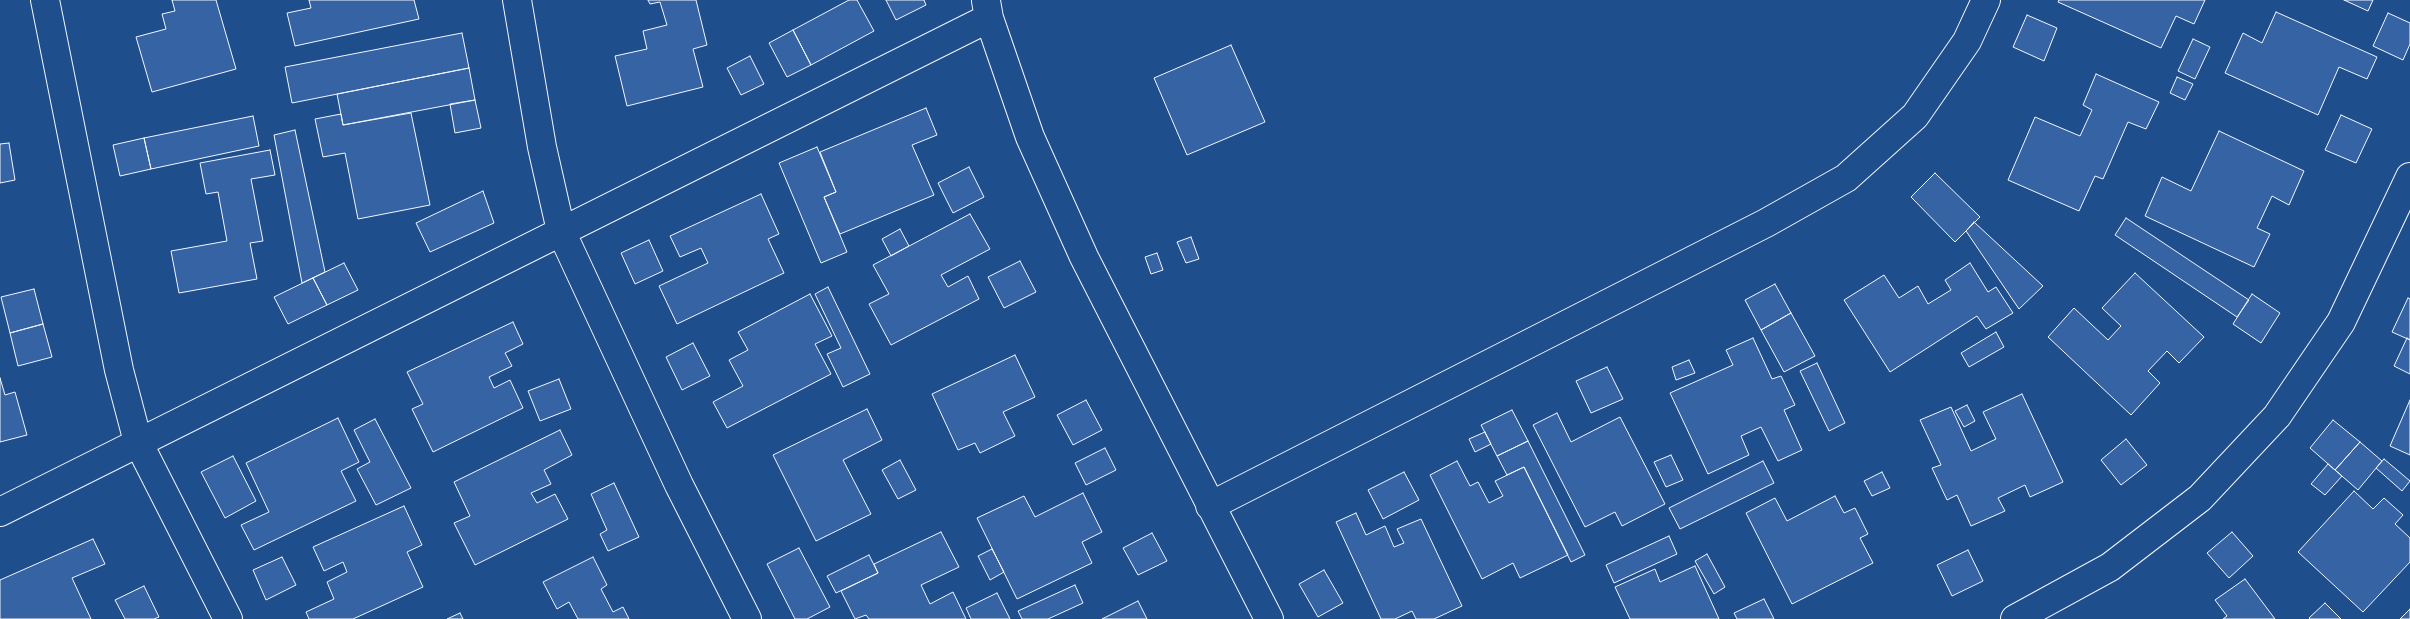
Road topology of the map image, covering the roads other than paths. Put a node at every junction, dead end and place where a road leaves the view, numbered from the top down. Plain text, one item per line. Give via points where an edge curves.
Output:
1 (45, 0) edge
2 (517, 0) edge
3 (1986, 0) edge
4 (987, 9) edge
5 (2410, 177) edge
6 (561, 231) junction
7 (138, 442) junction
8 (1210, 506) junction
9 (0, 512) edge
10 (228, 619) edge
11 (747, 619) edge
12 (1269, 619) edge
13 (2015, 619) edge

1 - 7 street via 119,370
2 - 6 street via 542,147
3 - 8 street via 1967,41 1915,116 1846,178 1766,223
4 - 6 street
4 - 8 street via 1030,137 1084,257
5 - 13 street via 2341,322 2277,416 2192,504 2110,568
6 - 7 street
6 - 11 street via 679,485
7 - 9 street
7 - 10 street
8 - 12 street

